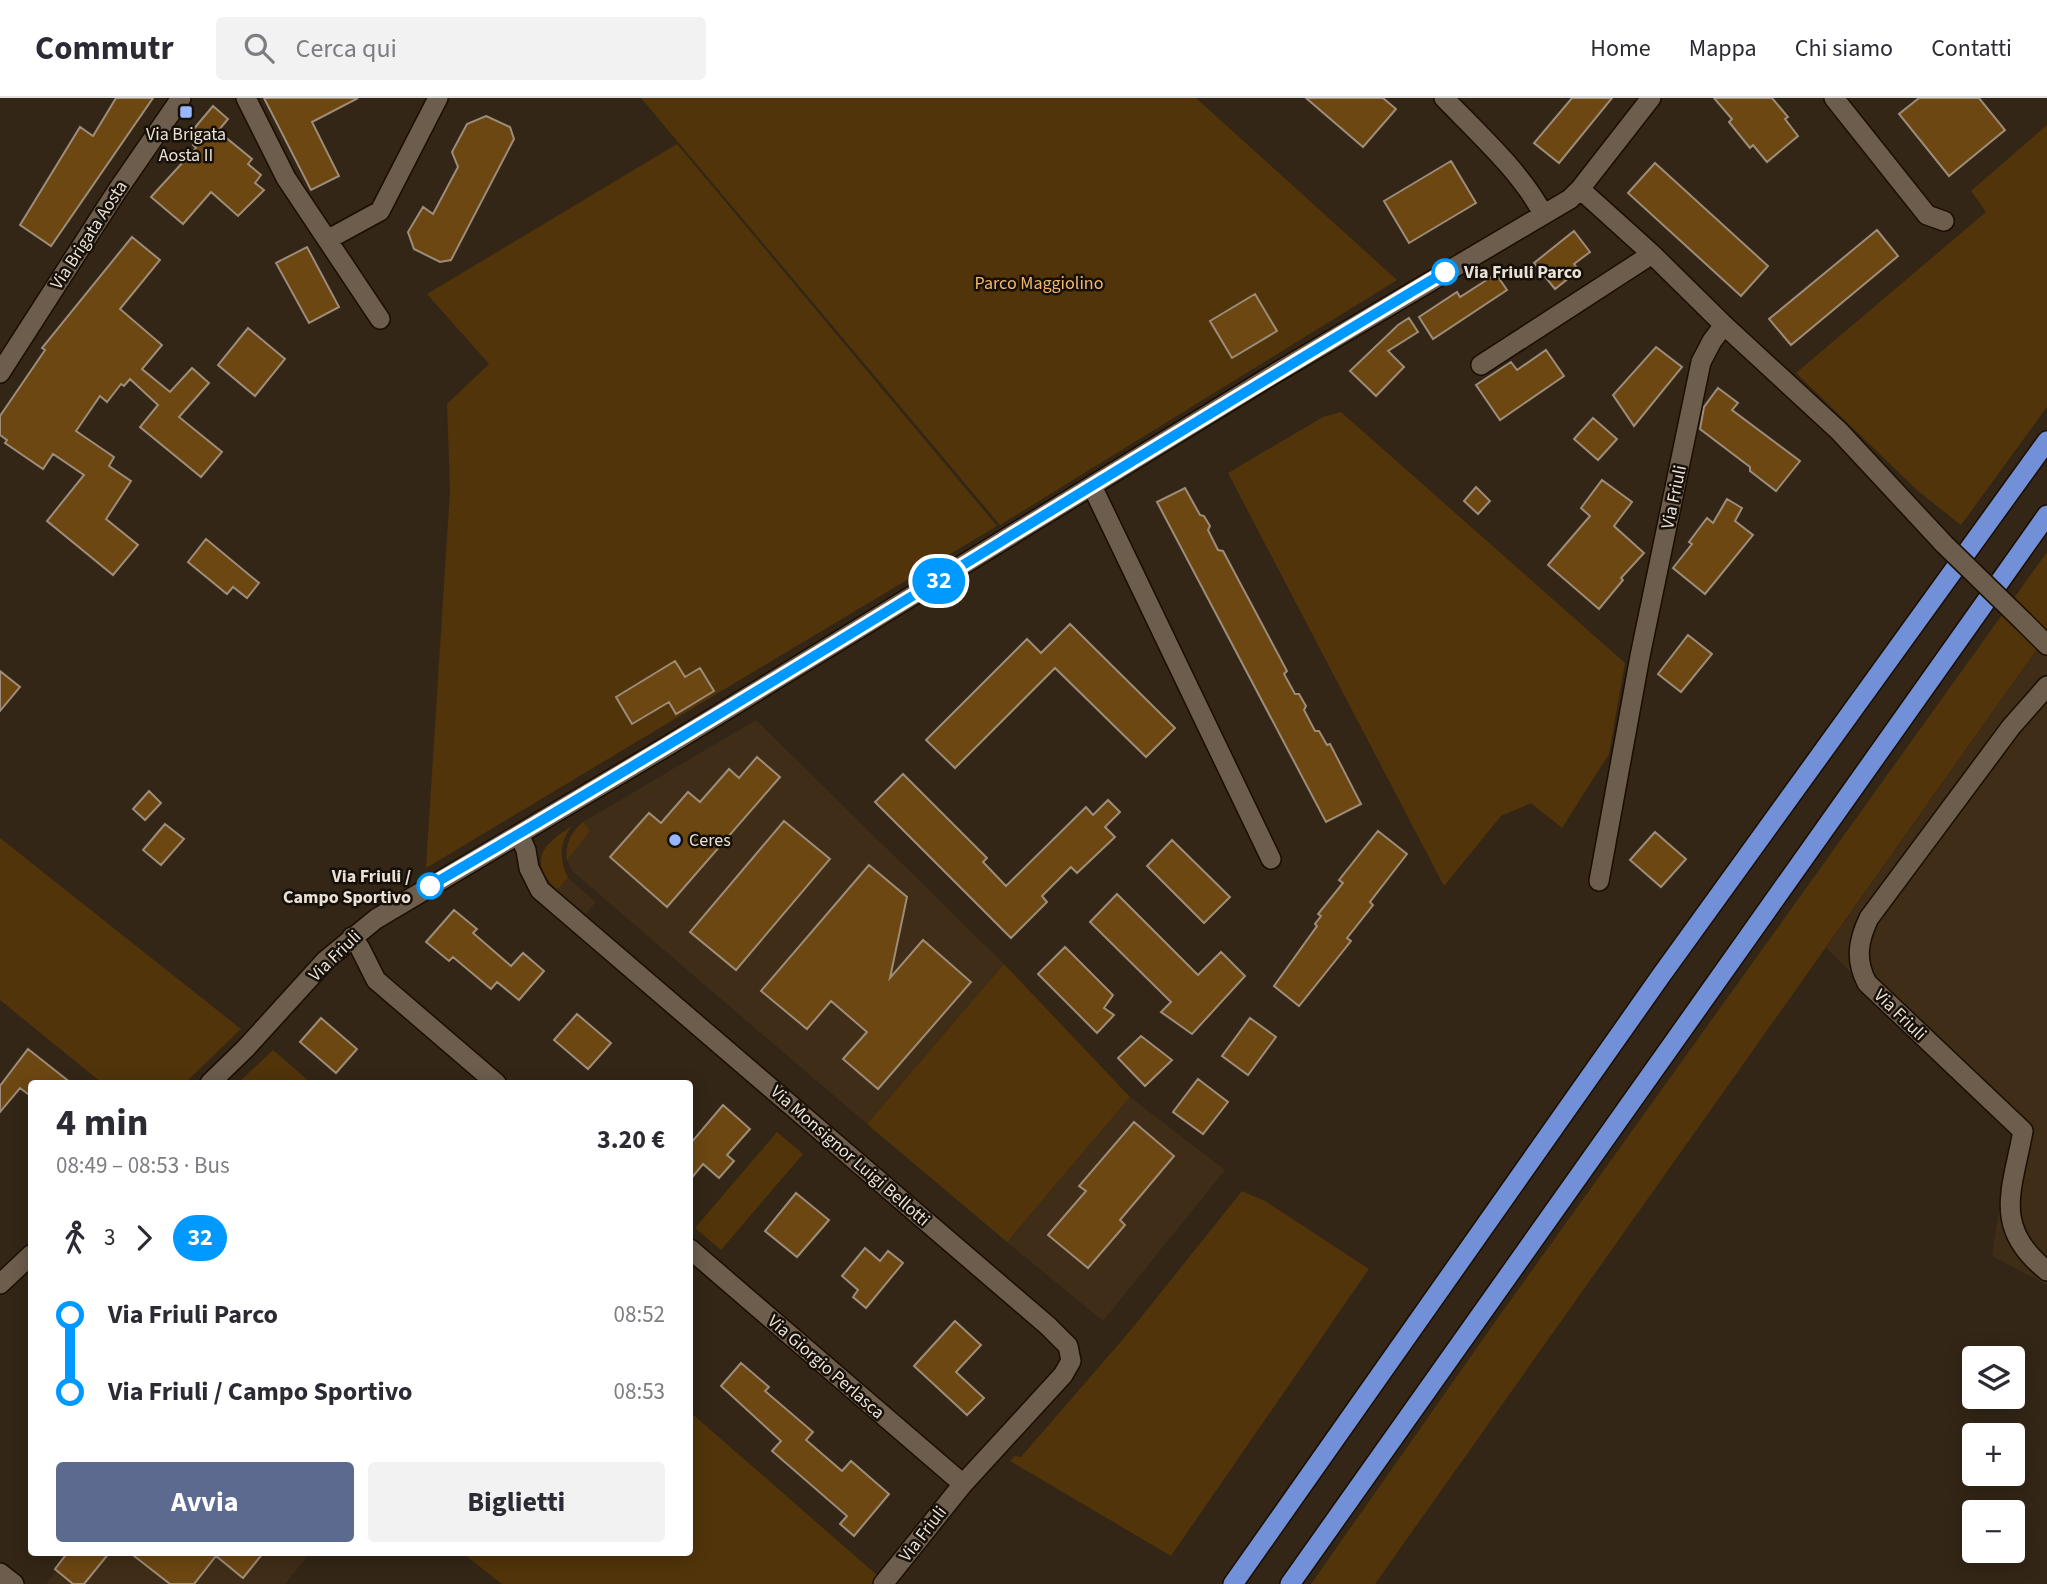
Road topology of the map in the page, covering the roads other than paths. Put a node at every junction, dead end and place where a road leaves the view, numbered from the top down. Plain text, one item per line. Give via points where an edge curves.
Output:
1 (181, 98) edge
2 (246, 98) edge
3 (438, 98) edge
4 (1444, 98) edge
5 (1651, 98) edge
6 (1834, 98) edge
7 (1580, 190) junction
8 (1544, 214) junction
9 (1944, 220) dead end
10 (327, 240) junction
11 (1652, 254) junction
12 (380, 318) dead end
13 (1724, 326) junction
14 (1481, 365) dead end
15 (0, 373) edge
16 (2047, 441) edge
17 (1092, 486) junction
18 (2047, 515) edge
19 (2047, 645) edge
20 (2047, 686) edge
21 (519, 834) junction
22 (1271, 859) dead end
23 (1599, 881) dead end
24 (352, 937) junction
25 (213, 1080) edge
26 (493, 1080) edge
27 (693, 1252) edge
28 (28, 1258) edge
29 (2047, 1271) edge
30 (0, 1284) edge
31 (962, 1484) junction
32 (0, 1573) edge
33 (14, 1584) edge
34 (883, 1584) edge
35 (1233, 1584) edge
36 (1290, 1584) edge

1 - 15 street, Via Brigata Aosta
2 - 10 street via 286,178
3 - 10 street via 380,211
4 - 8 street via 1522,182
5 - 7 street, Via Friuli
6 - 9 street via 1927,215
7 - 8 street, Via Friuli
7 - 11 street
8 - 17 street, Via Friuli
10 - 12 street
11 - 13 street
11 - 14 street
13 - 19 street, bridge via 1839,431
13 - 23 street, Via Friuli via 1702,362 1640,656
16 - 35 highway via 1660,977
17 - 21 street, Via Friuli
17 - 22 street
18 - 36 highway
20 - 29 street, Via Friuli via 2011,727 1869,918 1858,951 1867,983 2023,1131 2009,1211 2020,1244
21 - 24 street, Via Friuli
21 - 31 street, Via Monsignor Luigi Bellotti via 541,890 1068,1346 1071,1361 1063,1375
24 - 25 street, Via Friuli
24 - 26 street via 376,980
27 - 31 street, Via Giorgio Perlasca
28 - 30 street
31 - 34 street, Via Friuli
32 - 33 street

